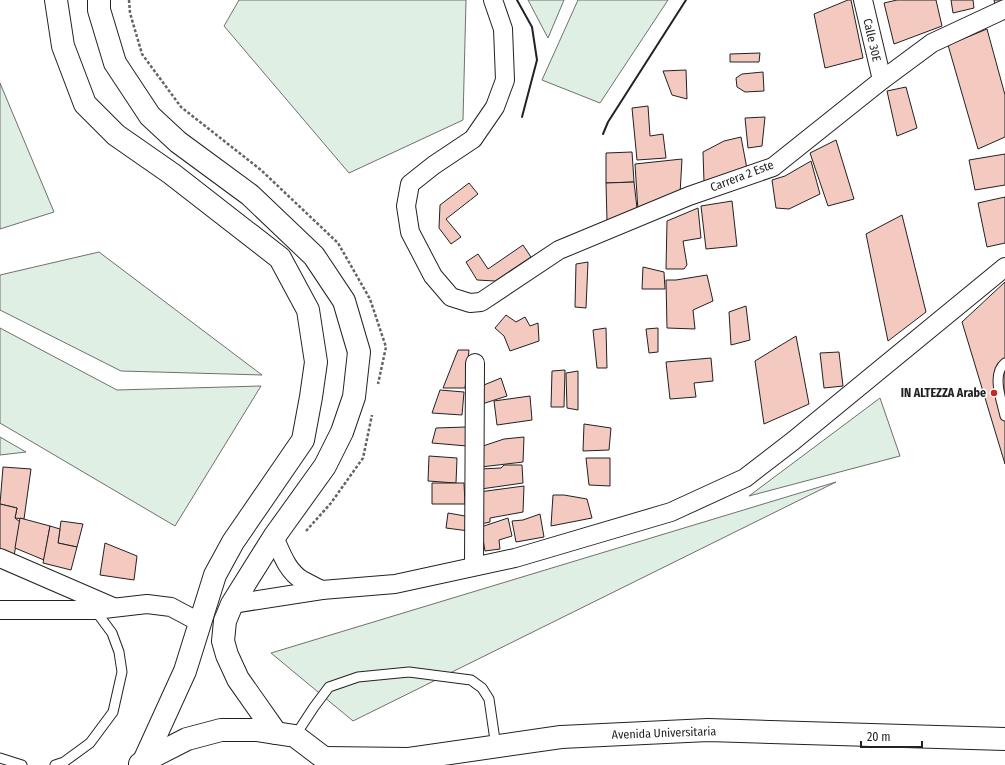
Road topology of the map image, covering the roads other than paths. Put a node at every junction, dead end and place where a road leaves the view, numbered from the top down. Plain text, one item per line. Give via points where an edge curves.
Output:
1 (56, 0) edge
2 (99, 0) edge
3 (493, 0) edge
4 (863, 0) edge
5 (1005, 9) edge
6 (882, 80) junction
7 (1005, 267) edge
8 (475, 363) dead end
9 (1005, 364) edge
10 (1005, 416) edge
11 (274, 537) junction
12 (0, 558) edge
13 (474, 566) junction
14 (322, 590) junction
15 (232, 604) junction
16 (114, 607) junction
17 (0, 610) edge
18 (95, 610) junction
19 (201, 623) junction
20 (285, 734) junction
21 (1005, 739) edge
22 (496, 747) junction
23 (0, 758) edge
24 (326, 762) edge
25 (142, 763) edge
26 (22, 765) edge
27 (55, 765) edge

1 - 19 main road via 63,46 85,104 116,135 172,174 280,258 308,310 316,362 303,440 233,542 215,575
2 - 11 main road via 99,10 115,64 150,116 178,142 250,195 314,256 344,301 359,352 354,397 342,432 325,466
3 - 6 street, Carrera 2 Este via 503,29 505,80 495,107 472,139 410,184 406,206 410,232 433,276 451,297 470,303 481,302 559,250 689,196 773,167
4 - 6 street, Calle 30E
5 - 6 street, Carrera 2 Este via 932,43
7 - 13 street via 745,478 671,512 515,558
8 - 13 street
9 - 10 lane via 997,382
11 - 14 street via 284,559 300,579
11 - 15 main road
12 - 16 street
13 - 14 street via 395,584
14 - 15 street
15 - 20 main road via 224,621 222,640 227,655 238,679
16 - 18 street
16 - 19 street via 147,604 171,607
17 - 18 street
18 - 27 lane via 112,633 119,652 122,672 113,712 90,743 64,762
19 - 25 main road via 185,671
20 - 22 lane via 314,707 330,687 358,677 409,672 471,680 482,688 489,699
20 - 24 main road
20 - 25 main road via 256,730 220,730 187,740
21 - 22 main road, Avenida Universitaria via 708,730 561,738
22 - 24 main road, Avenida Universitaria via 409,759
23 - 26 lane

